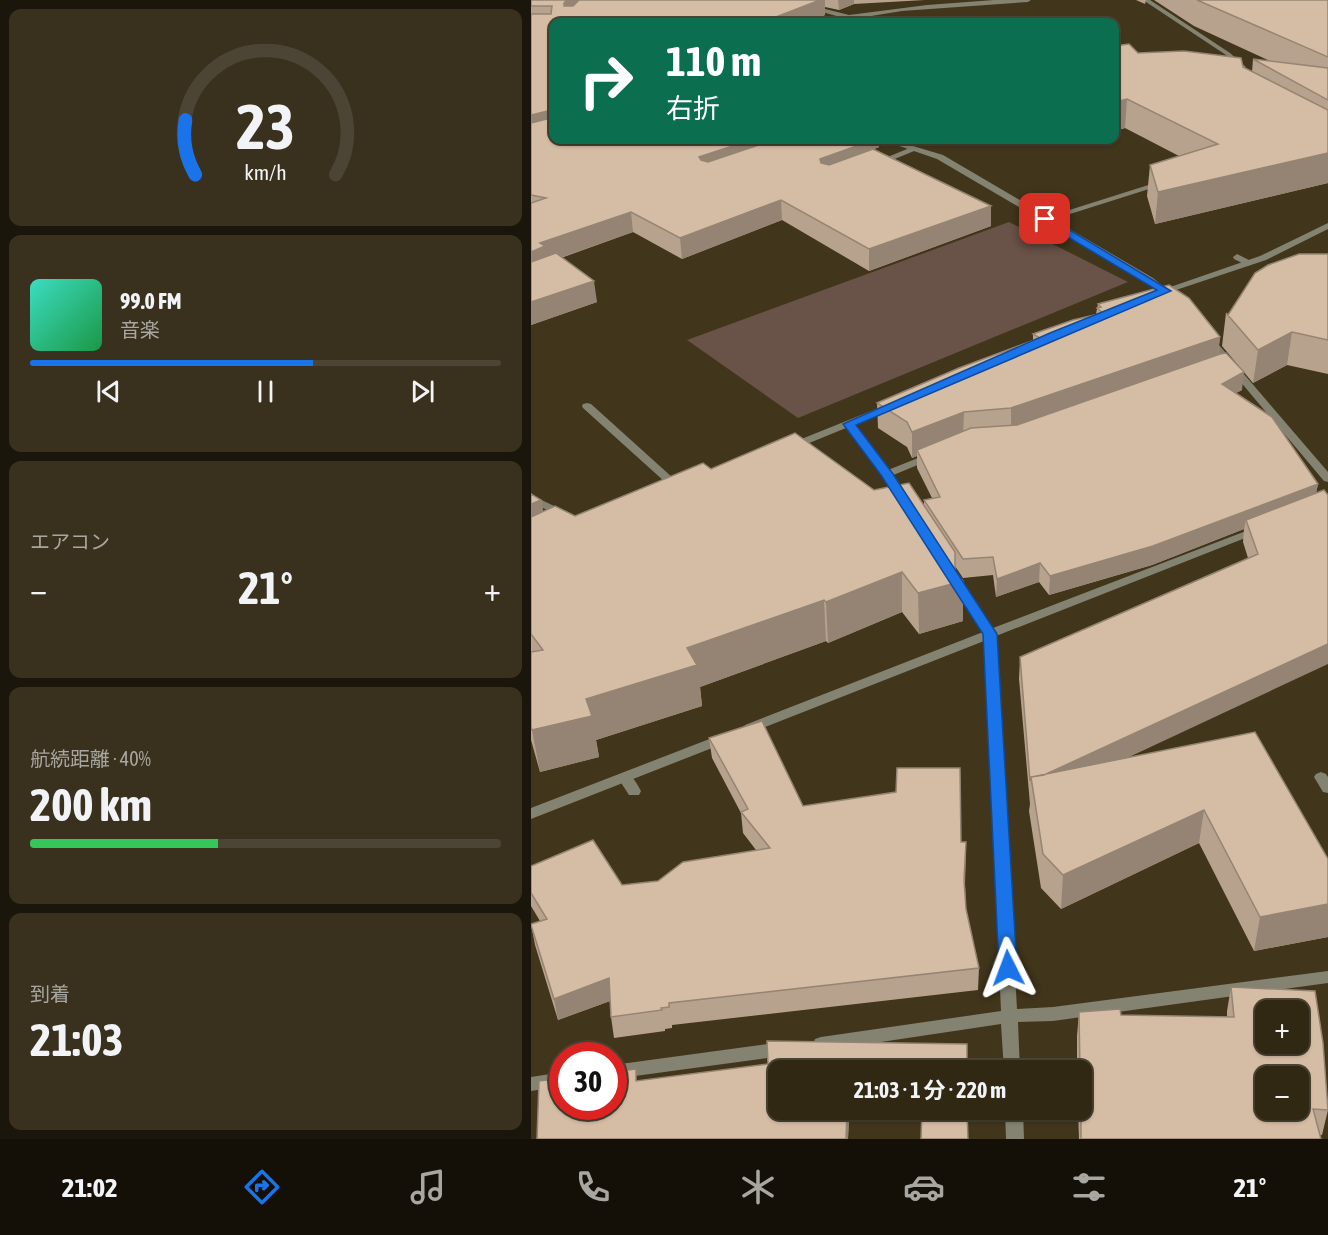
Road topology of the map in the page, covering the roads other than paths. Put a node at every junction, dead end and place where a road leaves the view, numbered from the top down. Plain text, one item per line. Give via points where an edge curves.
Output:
1 (782, 0) edge
2 (1028, 0) edge
3 (1146, 0) edge
4 (798, 2) edge
5 (849, 17) junction
6 (845, 18) edge
7 (1242, 75) edge
8 (899, 144) edge
9 (915, 149) junction
10 (870, 165) edge
11 (1173, 180) edge
12 (1045, 219) junction
13 (1328, 226) edge
14 (1237, 257) dead end
15 (1248, 263) junction
16 (1165, 291) junction
17 (1143, 299) edge
18 (1179, 303) edge
19 (1199, 327) edge
20 (1228, 364) junction
21 (1214, 367) edge
22 (903, 400) edge
23 (587, 406) dead end
24 (849, 424) junction
25 (786, 449) edge
26 (947, 449) edge
27 (887, 474) junction
28 (1328, 479) edge
29 (681, 490) edge
30 (531, 498) edge
31 (913, 514) edge
32 (578, 522) edge
33 (1268, 525) edge
34 (945, 564) edge
35 (990, 634) junction
36 (625, 778) junction
37 (634, 791) dead end
38 (531, 814) edge
39 (1328, 977) edge
40 (1010, 1016) junction
41 (1012, 1060) edge
42 (627, 1070) edge
43 (549, 1081) edge
44 (531, 1084) edge
45 (1014, 1120) edge
46 (1015, 1139) edge

1 - 4 street
2 - 5 street
3 - 7 street via 1228,54 1242,67
4 - 5 street
5 - 6 street
8 - 9 street
9 - 10 street
9 - 12 street via 940,156
11 - 12 street
12 - 16 street
13 - 15 street
14 - 15 street
15 - 16 street
16 - 17 street
16 - 18 street
19 - 20 street
20 - 21 street
20 - 28 street
22 - 24 street
23 - 29 street
24 - 25 street
24 - 27 street
26 - 27 street
27 - 31 street
30 - 32 street
33 - 35 street
34 - 35 street
35 - 36 street
35 - 40 street
36 - 37 street
36 - 38 street
39 - 40 street via 1053,1014
40 - 41 street
40 - 42 street
43 - 44 street
45 - 46 street

